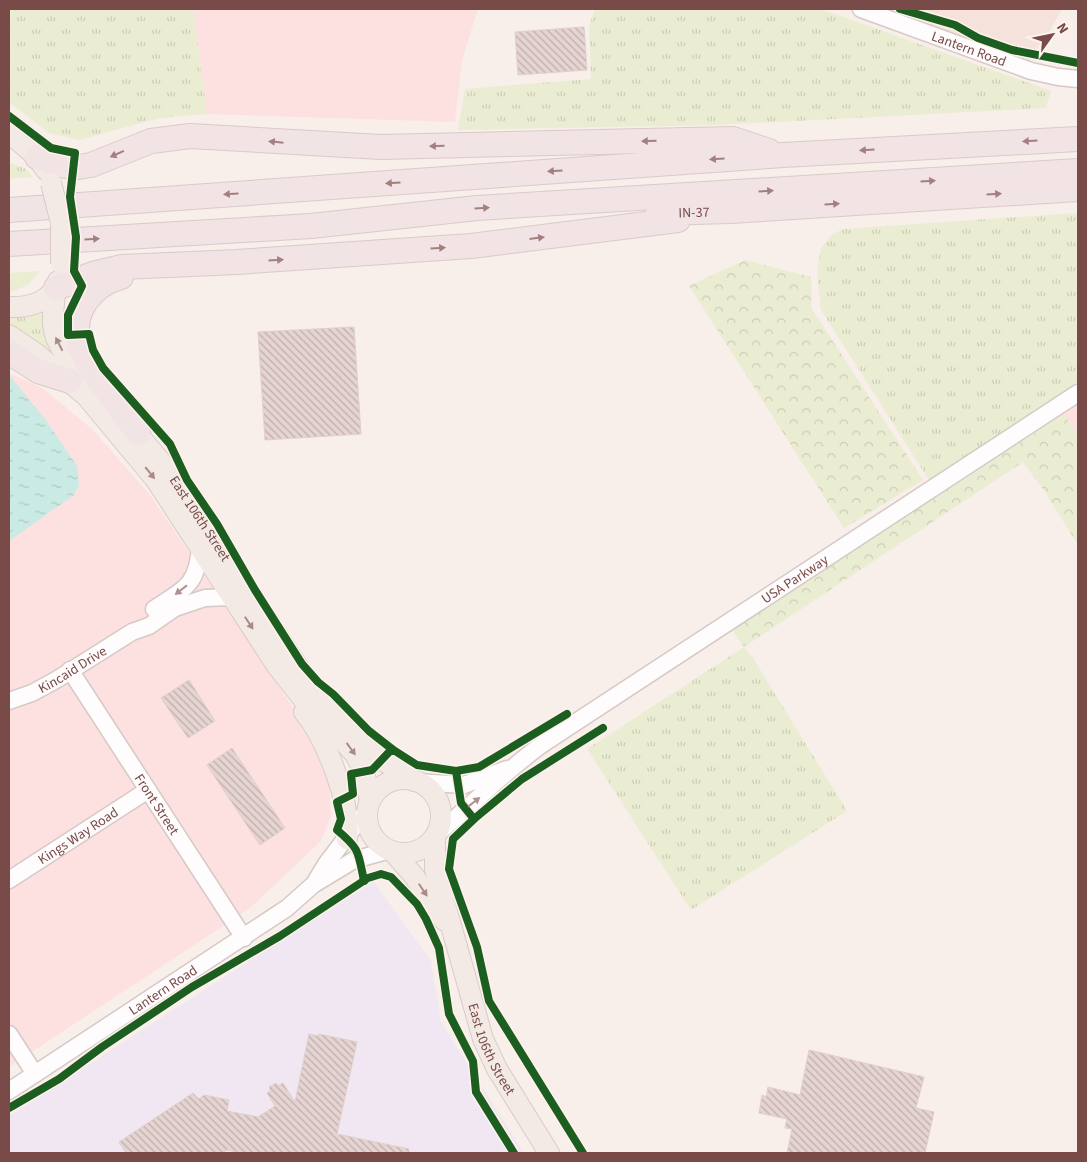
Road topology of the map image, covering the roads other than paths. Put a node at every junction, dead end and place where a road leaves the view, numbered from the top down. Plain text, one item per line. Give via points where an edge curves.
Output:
1 (861, 9) edge
2 (1078, 79) edge
3 (9, 133) edge
4 (1078, 139) edge
5 (9, 148) edge
6 (35, 155) junction
7 (783, 155) junction
8 (1078, 171) edge
9 (1078, 189) edge
10 (9, 210) edge
11 (731, 211) junction
12 (311, 226) junction
13 (9, 244) edge
14 (237, 262) junction
15 (55, 289) junction
16 (9, 307) edge
17 (9, 335) edge
18 (9, 352) edge
19 (70, 381) junction
20 (1078, 393) edge
21 (138, 433) junction
22 (200, 548) junction
23 (232, 597) junction
24 (132, 632) junction
25 (277, 666) junction
26 (70, 670) junction
27 (9, 701) edge
28 (512, 767) junction
29 (416, 781) junction
30 (148, 790) junction
31 (369, 805) junction
32 (436, 836) junction
33 (347, 839) junction
34 (392, 851) junction
35 (9, 880) edge
36 (314, 884) junction
37 (455, 936) junction
38 (244, 938) junction
39 (9, 1034) edge
40 (35, 1074) junction
41 (9, 1091) edge
42 (549, 1153) edge

1 - 2 street, Lantern Road via 1031,71
3 - 6 main road
4 -> 7 highway
5 - 6 main road
7 -> 6 highway via 733,140 381,147 197,136 151,141 91,166 78,168 58,165
6 - 15 main road, East 106th Street, bridge via 51,182 61,223 61,264
7 -> 10 highway
12 -> 8 highway via 477,208
11 -> 9 highway, IN-37
11 - 12 highway, IN-37 via 642,214 364,234
14 -> 11 highway via 471,246
13 -> 12 highway
14 - 15 highway via 122,268 93,274
14 - 21 highway via 124,276 100,286 86,300 78,320 79,344
15 - 16 main road via 30,306
21 -> 15 main road, East 106th Street via 59,345 53,324
17 - 19 main road, East 106th Street
18 - 19 highway via 38,370
19 -> 22 main road, East 106th Street via 156,480
20 - 28 street, USA Parkway
21 - 29 main road, East 106th Street via 171,474 308,682 382,760
22 - 23 main road, East 106th Street
22 -> 24 street, Kincaid Drive via 198,568 192,582 140,620
23 - 24 street, Kincaid Drive via 205,598 175,608 149,626
23 -> 25 main road, East 106th Street
24 - 26 street, Kincaid Drive
25 -> 31 main road, East 106th Street via 349,745 362,765
25 - 33 main road via 282,686 310,718 326,747 348,817
26 - 27 street, Kincaid Drive via 32,693
26 - 30 street, Front Street
28 - 29 street, USA Parkway via 464,785
32 -> 28 street, USA Parkway
29 - 31 main road via 388,783 378,790
29 - 32 main road via 428,788 439,803 441,816
30 - 35 street, Kings Way Road
30 - 38 street, Front Street
31 - 33 street, Lantern Road
31 - 34 main road via 368,822 372,834 379,844
32 - 34 main road via 425,847 413,852
32 - 37 main road, East 106th Street via 435,869
33 - 36 street, Lantern Road
34 - 36 street, Lantern Road via 354,860
34 -> 37 main road, East 106th Street via 414,876
36 - 38 street, Lantern Road via 287,908
37 - 42 main road, East 106th Street via 478,1024 490,1055
38 - 40 street, Lantern Road
39 - 40 street
40 - 41 street, Lantern Road

